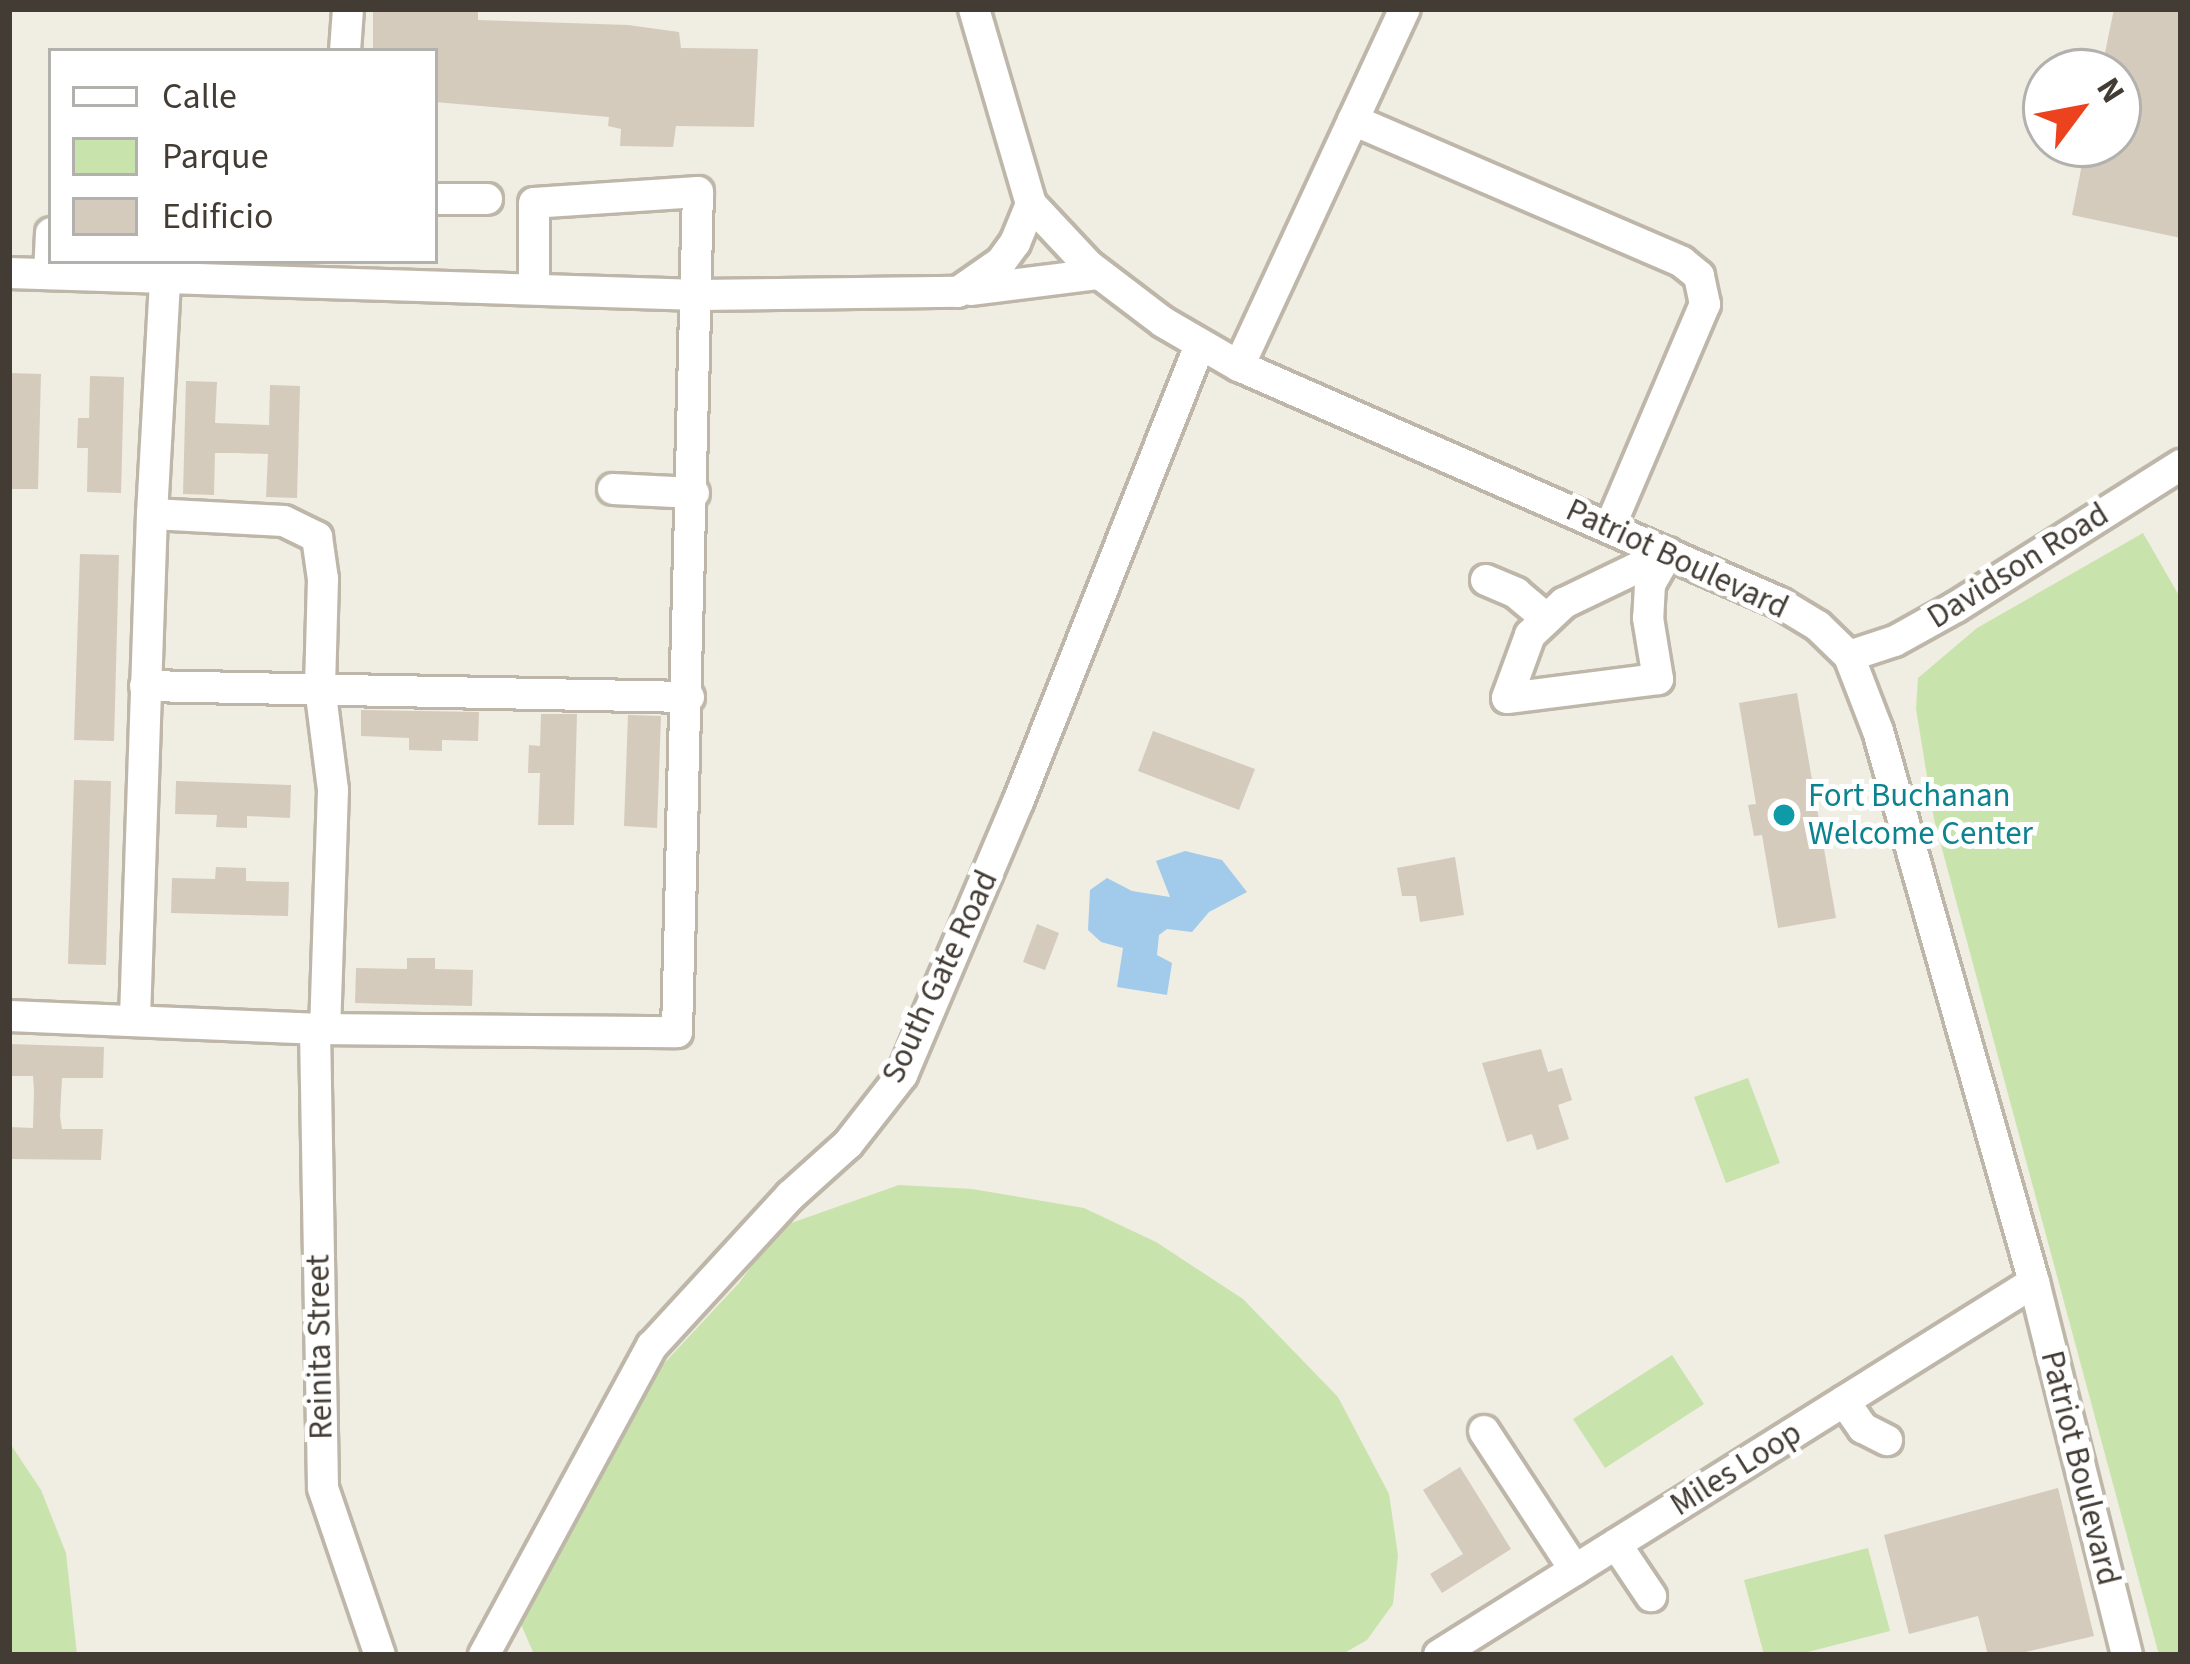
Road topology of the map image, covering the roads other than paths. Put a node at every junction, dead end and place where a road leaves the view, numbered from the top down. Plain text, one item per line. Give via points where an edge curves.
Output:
1 (348, 9) edge
2 (974, 9) edge
3 (1405, 9) edge
4 (345, 48) edge
5 (1353, 120) junction
6 (438, 199) edge
7 (488, 200) dead end
8 (1031, 204) junction
9 (49, 264) edge
10 (168, 270) edge
11 (9, 273) edge
12 (340, 273) edge
13 (49, 274) junction
14 (1103, 276) junction
15 (534, 286) junction
16 (958, 292) junction
17 (700, 295) junction
18 (1199, 347) junction
19 (1239, 366) junction
20 (2181, 465) edge
21 (613, 489) dead end
22 (694, 493) junction
23 (152, 514) junction
24 (1610, 527) junction
25 (1668, 553) junction
26 (1486, 580) dead end
27 (1547, 619) junction
28 (1849, 656) junction
29 (145, 686) junction
30 (320, 686) junction
31 (689, 697) junction
32 (9, 1016) edge
33 (135, 1018) junction
34 (320, 1029) junction
35 (2034, 1282) junction
36 (1844, 1401) junction
37 (1484, 1431) dead end
38 (1887, 1440) dead end
39 (1616, 1544) junction
40 (1575, 1570) junction
41 (1652, 1596) dead end
42 (380, 1655) edge
43 (484, 1655) edge
44 (1439, 1655) edge
45 (2127, 1655) edge

1 - 4 street
2 - 8 street, Patriot Boulevard
3 - 5 street
5 - 19 street
5 - 24 street via 1682,262 1699,277 1705,304
6 - 7 street
8 - 14 street, Patriot Boulevard
8 - 16 street via 1000,262
9 - 13 street
10 - 12 street
10 - 13 street
10 - 23 street
11 - 13 street
12 - 15 street
14 - 16 street
14 - 18 street, Patriot Boulevard
15 - 17 street
15 - 17 street via 534,203 698,192
16 - 17 street
17 - 22 street
18 - 19 street, Patriot Boulevard
18 - 43 street, South Gate Road via 902,1075 848,1144 652,1346
19 - 24 street, Patriot Boulevard
20 - 28 street, Davidson Road via 1956,608
21 - 22 street
22 - 31 street
23 - 29 street
23 - 30 street, Reinita Street via 284,521 317,537
24 - 25 street, Patriot Boulevard
25 - 27 street
25 - 27 street via 1650,584 1658,679 1507,698 1530,635
25 - 28 street, Patriot Boulevard via 1780,603
26 - 27 street
28 - 35 street, Patriot Boulevard via 1878,731
29 - 30 street
29 - 33 street
30 - 31 street
30 - 34 street, Reinita Street via 333,790
31 - 34 street via 677,1032
32 - 33 street
33 - 34 street
34 - 42 street, Reinita Street via 323,1488
35 - 36 street, Miles Loop
35 - 45 street, Patriot Boulevard
36 - 38 street via 1863,1428
36 - 39 street, Miles Loop
37 - 40 street
39 - 40 street, Miles Loop
39 - 41 street
40 - 44 street, Miles Loop

